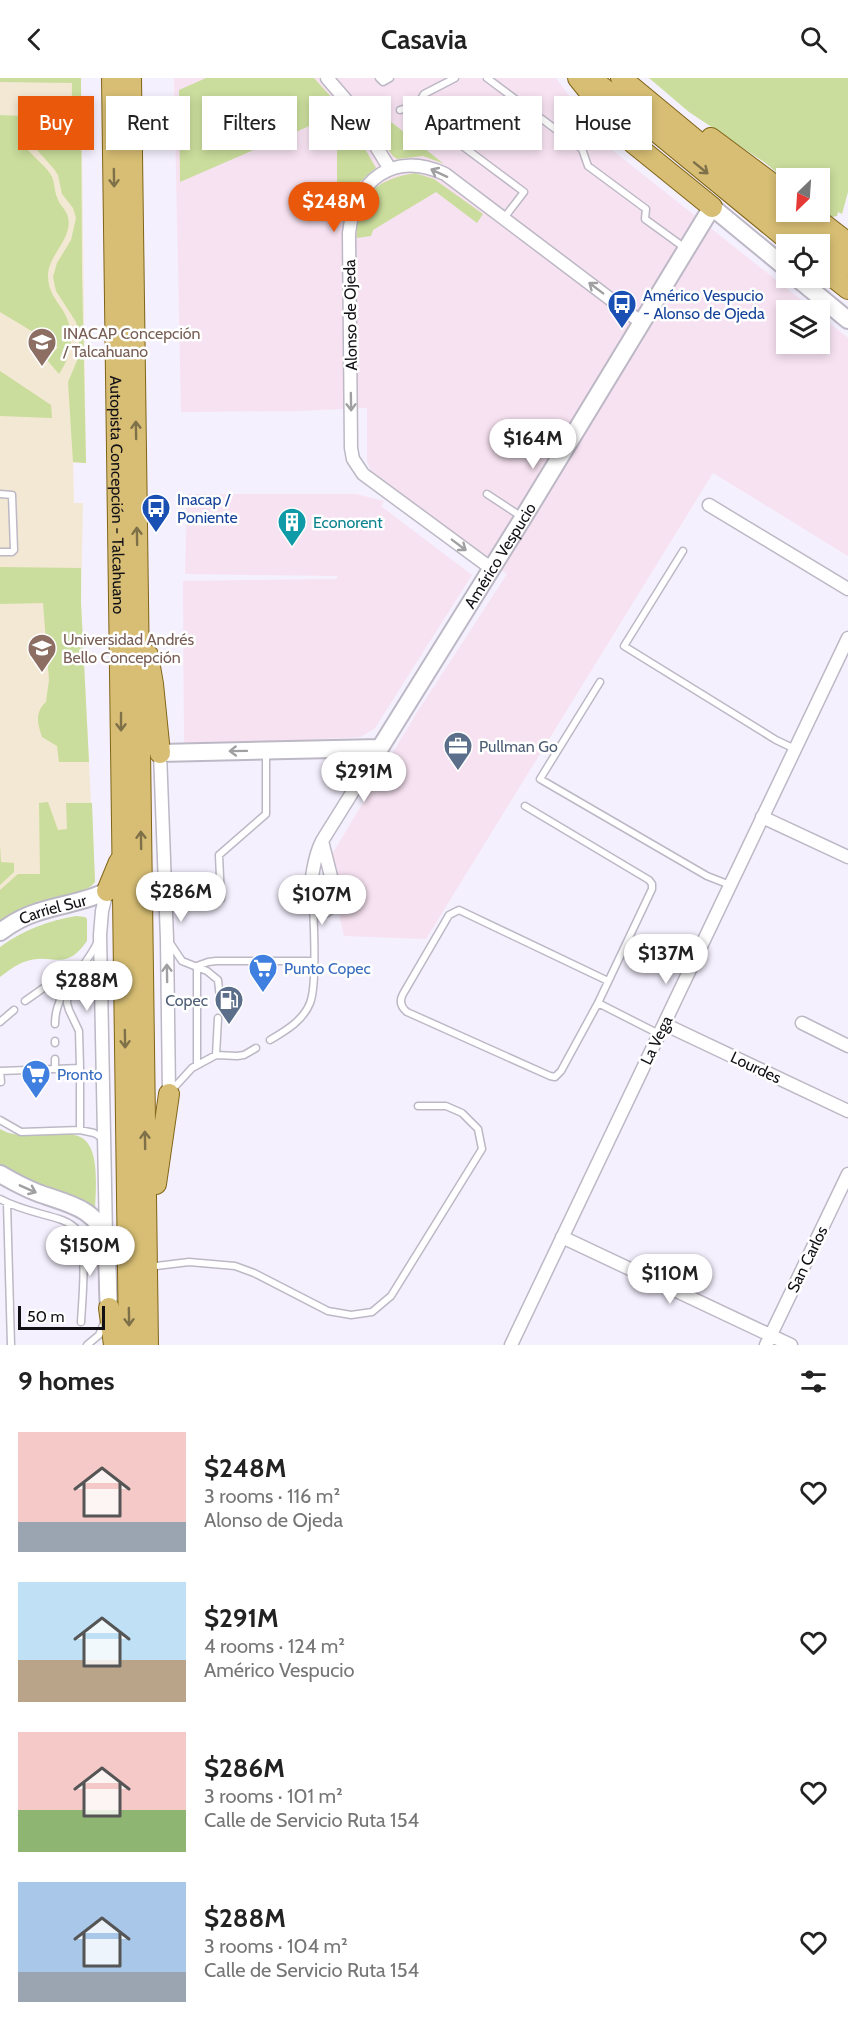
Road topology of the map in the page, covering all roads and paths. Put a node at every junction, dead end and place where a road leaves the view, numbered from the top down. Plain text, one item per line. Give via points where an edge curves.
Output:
1 (112, 78) edge
2 (131, 78) edge
3 (327, 78) edge
4 (379, 78) edge
5 (390, 78) edge
6 (455, 78) edge
7 (487, 78) edge
8 (578, 78) edge
9 (591, 78) edge
10 (621, 78) edge
11 (423, 96) edge
12 (403, 109) edge
13 (400, 110) dead end
14 (660, 110) junction
15 (468, 150) edge
16 (390, 169) junction
17 (776, 186) edge
18 (712, 207) junction
19 (504, 219) junction
20 (824, 222) edge
21 (782, 234) edge
22 (843, 234) edge
23 (687, 249) junction
24 (776, 260) edge
25 (848, 266) edge
26 (830, 275) edge
27 (809, 288) edge
28 (848, 289) edge
29 (848, 320) edge
30 (642, 323) junction
31 (0, 494) edge
32 (487, 494) dead end
33 (709, 505) dead end
34 (524, 518) junction
35 (0, 552) edge
36 (683, 552) dead end
37 (492, 569) junction
38 (848, 589) edge
39 (138, 610) junction
40 (848, 638) edge
41 (600, 682) dead end
42 (380, 748) junction
43 (795, 749) junction
44 (266, 751) junction
45 (160, 753) junction
46 (525, 806) dead end
47 (762, 816) junction
48 (322, 841) junction
49 (122, 854) junction
50 (848, 857) edge
51 (730, 885) junction
52 (108, 891) junction
53 (220, 899) dead end
54 (313, 902) junction
55 (0, 932) edge
56 (100, 935) junction
57 (166, 939) junction
58 (314, 961) junction
59 (81, 966) junction
60 (197, 966) junction
61 (608, 981) junction
62 (68, 984) junction
63 (220, 998) dead end
64 (25, 1002) dead end
65 (598, 1003) junction
66 (14, 1010) dead end
67 (218, 1018) dead end
68 (0, 1022) edge
69 (802, 1023) dead end
70 (55, 1024) dead end
71 (662, 1029) junction
72 (270, 1040) dead end
73 (848, 1046) edge
74 (256, 1048) dead end
75 (216, 1055) junction
76 (55, 1059) dead end
77 (197, 1065) junction
78 (80, 1068) junction
79 (55, 1069) junction
80 (0, 1071) edge
81 (1, 1082) edge
82 (169, 1094) junction
83 (418, 1106) dead end
84 (848, 1111) edge
85 (0, 1120) edge
86 (80, 1130) junction
87 (104, 1138) junction
88 (0, 1174) edge
89 (848, 1174) edge
90 (0, 1199) edge
91 (7, 1203) junction
92 (562, 1237) junction
93 (106, 1244) junction
94 (147, 1258) junction
95 (0, 1266) edge
96 (9, 1266) junction
97 (109, 1308) junction
98 (81, 1322) dead end
99 (768, 1340) edge
100 (10, 1345) edge
101 (87, 1345) edge
102 (114, 1345) edge
103 (129, 1345) edge
104 (148, 1345) edge
105 (511, 1345) edge
106 (791, 1345) edge

1 -> 49 main road, Autopista Concepción - Talcahuano
39 -> 2 main road, Autopista Concepción - Talcahuano
3 - 16 street via 351,106
4 - 5 lane via 383,82
6 - 11 lane
7 - 23 lane via 582,149 588,166 646,208 645,219
8 - 18 main road via 625,136
9 -> 21 main road
10 - 14 main road
12 - 13 lane
14 - 17 main road via 720,144
14 - 25 main road
15 - 19 lane via 524,192
19 -> 16 street via 435,170 416,166
16 -> 37 street, Alonso de Ojeda via 362,191 351,221 353,459 363,474
18 - 23 street, Américo Vespucio
18 - 24 street
30 -> 19 street
20 - 22 main road
23 - 30 street, Américo Vespucio
26 - 28 main road
27 - 29 street
30 - 34 street, Américo Vespucio
31 - 35 lane via 12,495 14,550
32 - 34 lane
33 - 38 street
34 - 37 street, Américo Vespucio
36 - 43 lane via 624,645 776,741
37 - 42 street, Américo Vespucio
39 - 45 main road via 153,684
94 -> 39 main road, Autopista Concepción - Talcahuano
40 - 43 street, La Vega
41 - 51 lane via 540,779 707,876
42 - 44 street
42 - 48 street, Américo Vespucio
43 - 47 street, La Vega
44 -> 45 street
44 - 53 lane via 266,814 219,855
45 - 57 street
46 - 61 lane via 652,884
47 - 50 street
47 - 51 street, La Vega
48 - 54 street, Américo Vespucio via 315,856
48 - 54 street via 336,896 333,906 325,911
49 - 52 main road
49 -> 103 main road, Autopista Concepción - Talcahuano
51 - 71 street, La Vega
52 - 55 street, Carriel Sur via 32,914
52 - 56 street
54 - 58 lane
56 - 59 lane
56 - 87 street
57 - 60 lane via 178,957
82 -> 57 street
58 - 60 lane via 216,961
58 - 72 lane via 307,1010
59 - 62 lane
59 - 64 lane
60 - 63 lane via 218,980
60 - 77 lane
61 - 65 lane
61 - 65 lane via 459,910 449,915 400,1000 407,1012 552,1077 561,1071
62 - 70 lane via 56,1009
62 - 78 lane via 67,1003 79,1031
65 - 71 lane
66 - 68 lane
67 - 75 lane
69 - 73 street
71 - 84 street, Lourdes
71 - 92 street, La Vega
74 - 75 lane via 244,1055
75 - 77 lane
76 - 79 lane
77 - 82 lane
78 - 79 lane
78 - 86 lane
79 - 80 lane
80 - 81 lane
82 - 94 main road
83 - 94 lane via 446,1106 462,1113 478,1129 482,1149 391,1296 372,1312 351,1315 328,1311 235,1266
85 - 86 lane via 21,1132
86 - 87 lane
87 - 93 street
88 -> 93 street via 83,1210 97,1221
89 - 99 street, San Carlos
90 - 91 lane
91 - 96 lane
91 - 98 lane via 60,1219 78,1231 83,1251
92 - 99 street
92 - 105 street, La Vega
93 - 97 street
94 - 104 main road, Autopista Concepción - Talcahuano
95 - 96 lane
96 - 100 lane
97 - 101 lane via 99,1335
97 - 102 main road
99 - 106 street

